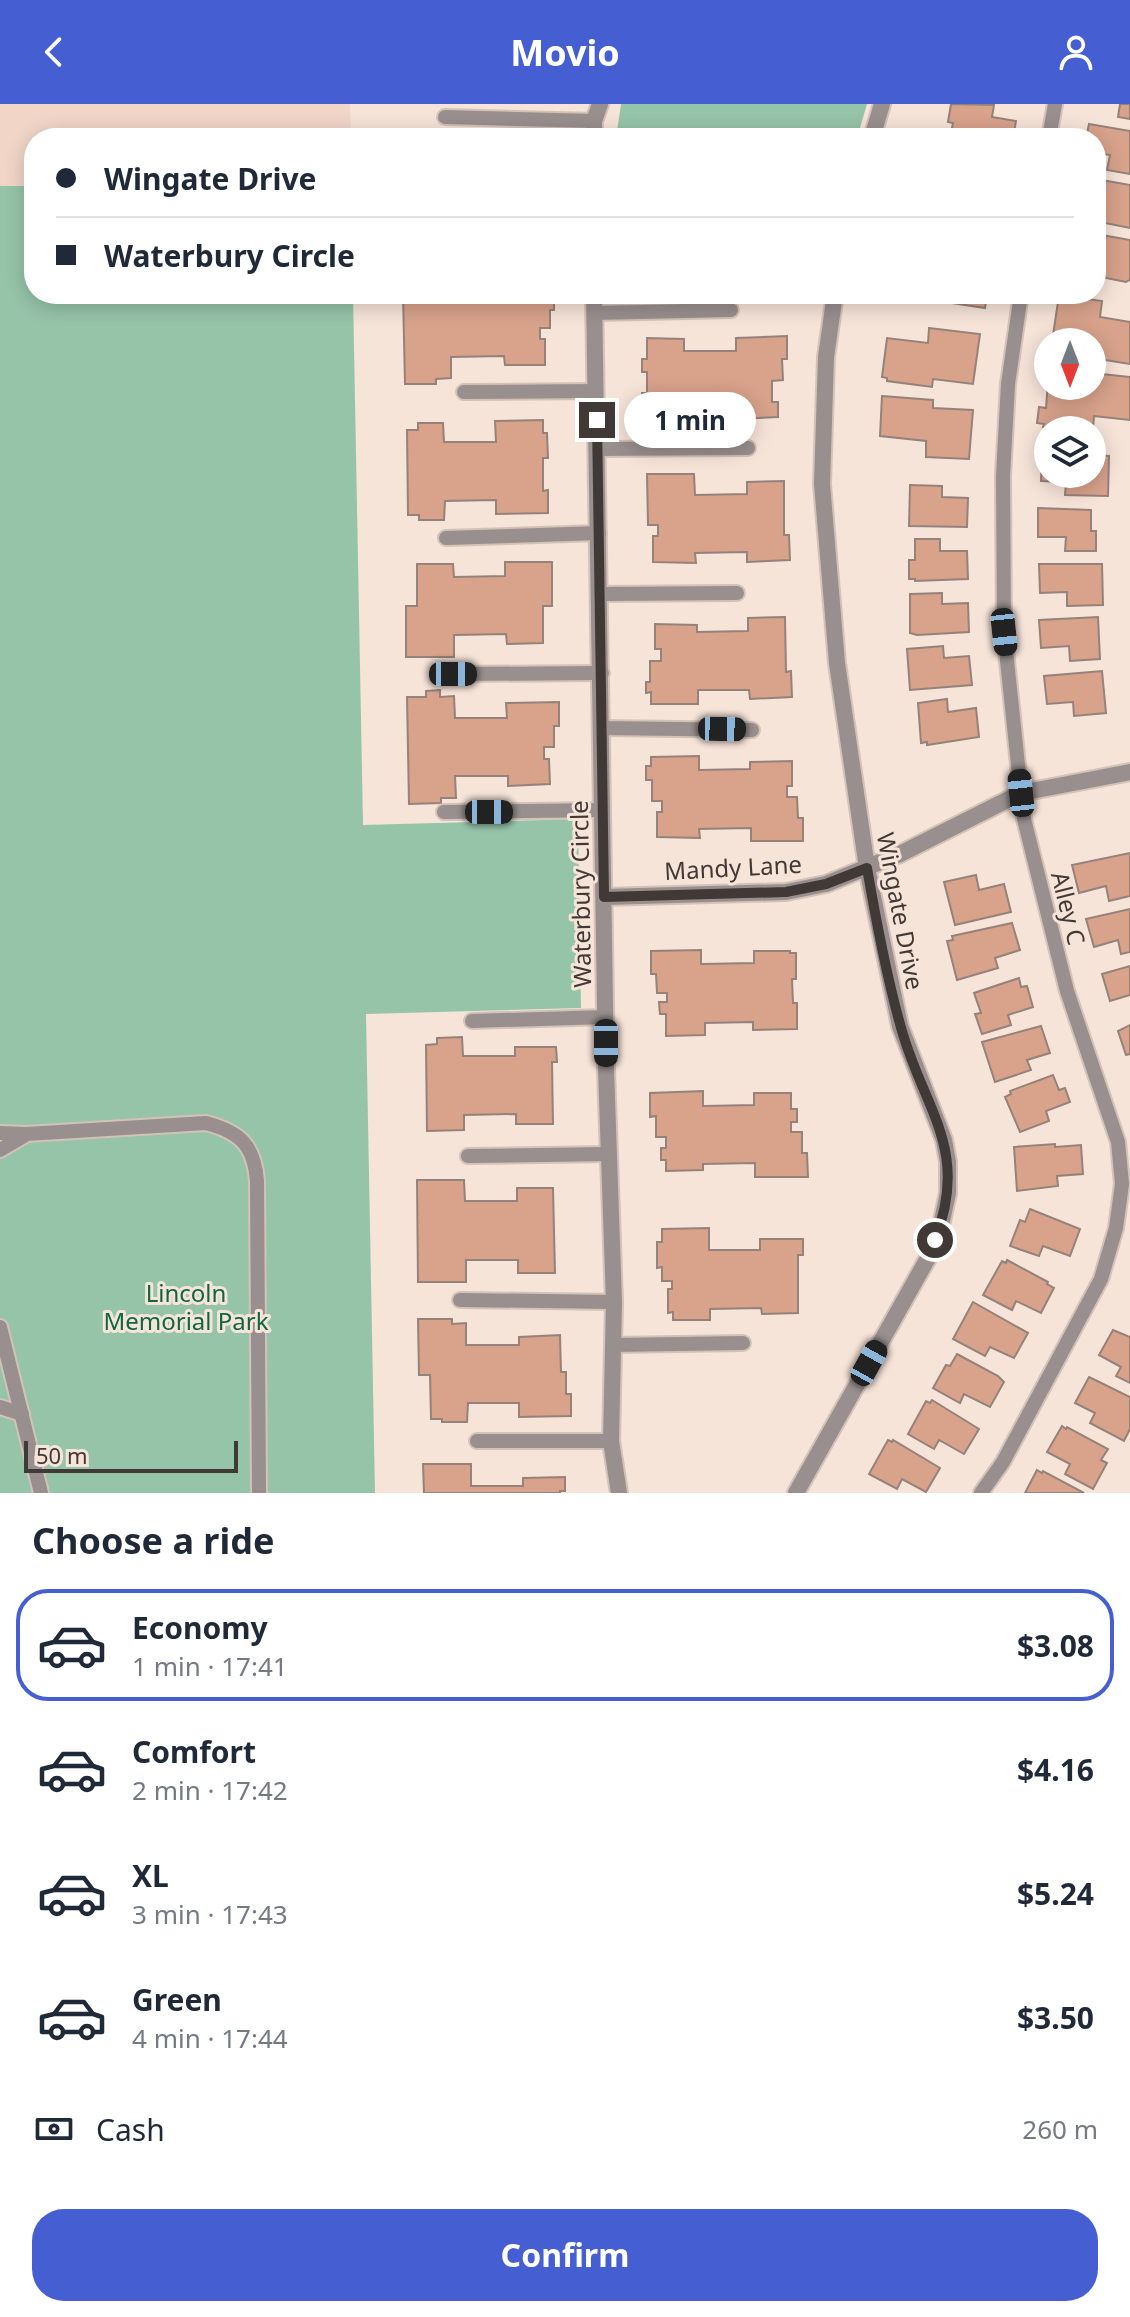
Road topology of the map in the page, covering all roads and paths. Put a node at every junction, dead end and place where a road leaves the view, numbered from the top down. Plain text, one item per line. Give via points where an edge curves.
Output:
1 (600, 104) edge
2 (882, 104) edge
3 (1055, 104) edge
4 (445, 117) dead end
5 (582, 128) edge
6 (594, 128) edge
7 (875, 128) edge
8 (1051, 128) edge
9 (595, 304) edge
10 (834, 304) edge
11 (1020, 304) edge
12 (731, 310) dead end
13 (595, 313) junction
14 (596, 391) junction
15 (464, 392) dead end
16 (748, 448) dead end
17 (597, 449) junction
18 (599, 533) junction
19 (446, 538) dead end
20 (737, 593) dead end
21 (600, 594) junction
22 (602, 673) junction
23 (453, 674) dead end
24 (602, 728) junction
25 (752, 730) dead end
26 (1130, 772) edge
27 (1021, 793) junction
28 (603, 810) junction
29 (444, 812) dead end
30 (867, 868) junction
31 (604, 897) junction
32 (606, 1017) junction
33 (472, 1021) dead end
34 (0, 1133) edge
35 (26, 1134) junction
36 (0, 1150) edge
37 (609, 1154) junction
38 (468, 1156) dead end
39 (460, 1300) dead end
40 (614, 1302) junction
41 (0, 1327) edge
42 (743, 1343) dead end
43 (613, 1345) junction
44 (0, 1407) edge
45 (22, 1414) junction
46 (477, 1441) dead end
47 (611, 1441) junction
48 (41, 1493) edge
49 (259, 1493) edge
50 (619, 1493) edge
51 (796, 1493) edge
52 (981, 1493) edge

1 - 6 street
2 - 7 street
3 - 8 lane
4 - 5 lane
9 - 13 street, Waterbury Circle
10 - 30 street, Wingate Drive via 826,357 822,484 837,663
11 - 27 lane, Alley C via 1003,476 1004,632
12 - 13 lane
13 - 14 street, Waterbury Circle
14 - 15 lane
14 - 17 street, Waterbury Circle
16 - 17 lane
17 - 18 street, Waterbury Circle
18 - 19 lane
18 - 21 street, Waterbury Circle
20 - 21 lane
21 - 22 street, Waterbury Circle
22 - 23 lane
22 - 24 street, Waterbury Circle
24 - 25 lane
24 - 28 street, Waterbury Circle
26 - 27 street, Mandy Lane
27 - 30 street, Mandy Lane
27 - 52 lane, Alley C via 1067,991 1118,1142 1122,1184 1101,1279 1003,1462
28 - 29 lane
28 - 31 street, Waterbury Circle
30 - 31 street, Mandy Lane via 786,892
30 - 51 street, Wingate Drive via 900,1026 944,1140 948,1193 928,1258
31 - 32 street, Waterbury Circle
32 - 33 lane
32 - 37 street, Waterbury Circle
34 - 35 lane
35 - 36 lane
35 - 49 lane via 206,1123 238,1136 249,1148 257,1181
37 - 38 lane
37 - 40 street, Waterbury Circle
39 - 40 lane
40 - 43 street, Waterbury Circle
41 - 45 lane
42 - 43 lane
43 - 47 street, Waterbury Circle
44 - 45 lane
45 - 48 lane
46 - 47 lane
47 - 50 street, Waterbury Circle

